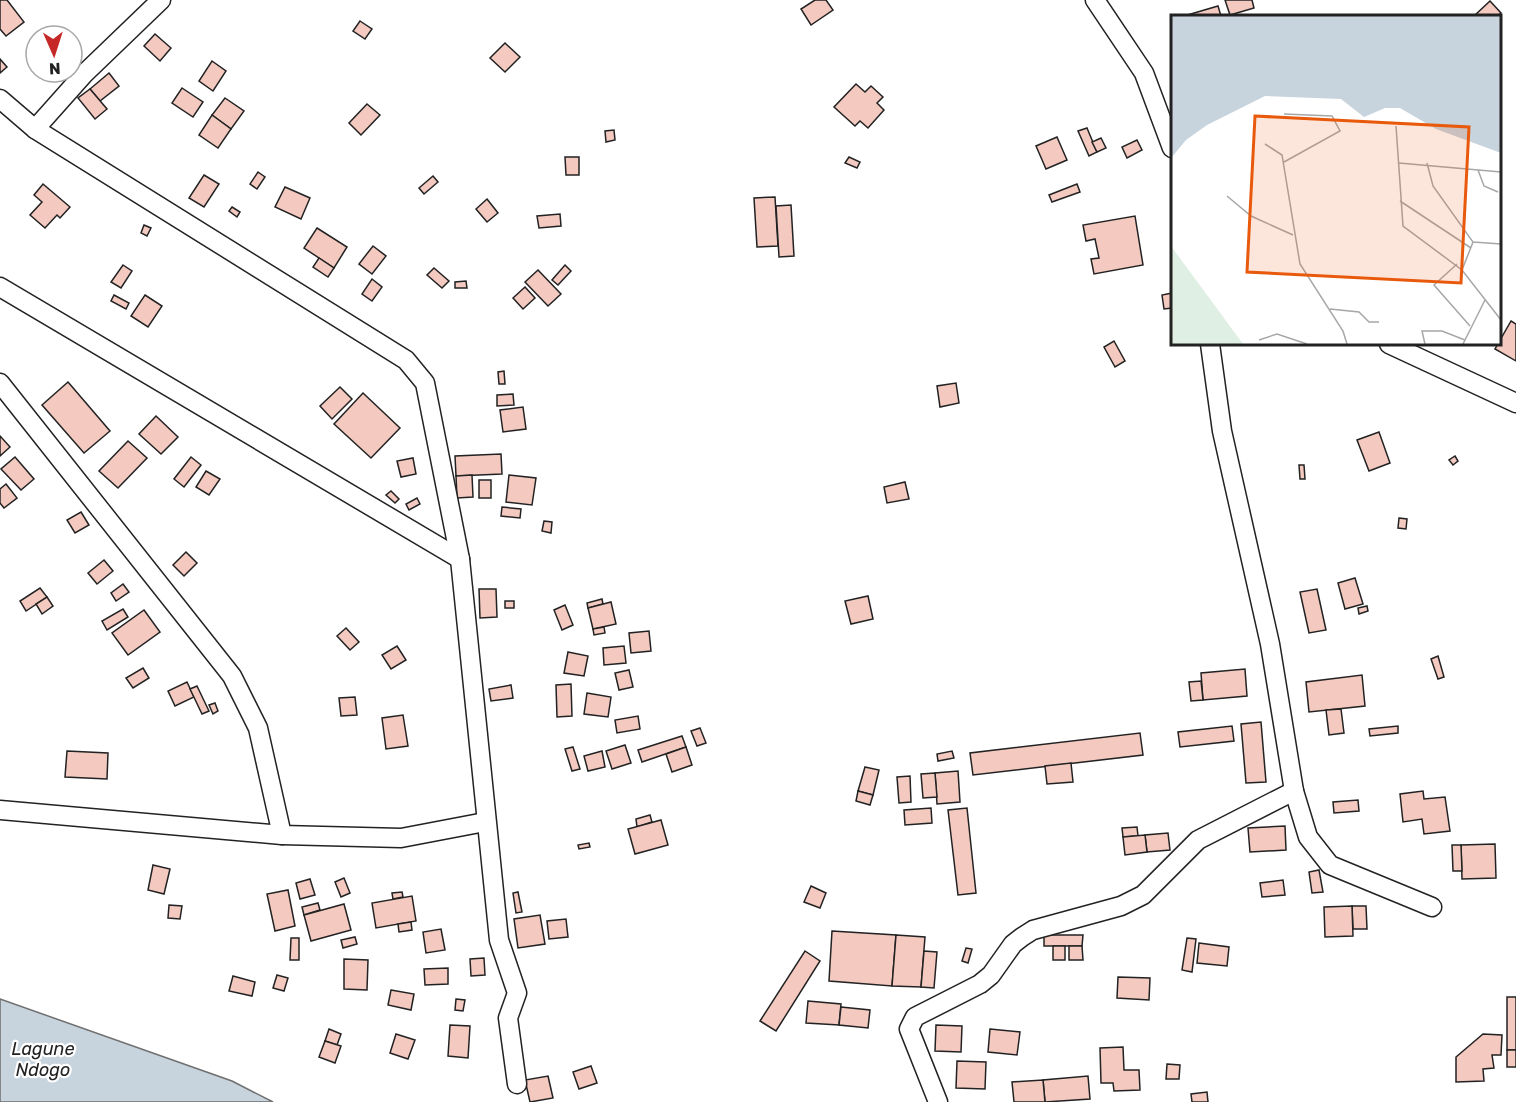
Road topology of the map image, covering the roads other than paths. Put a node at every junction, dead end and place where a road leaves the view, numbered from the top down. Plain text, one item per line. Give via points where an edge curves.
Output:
1 (161, 0) edge
2 (1095, 0) edge
3 (0, 99) edge
4 (35, 129) junction
5 (1171, 143) edge
6 (0, 287) edge
7 (1210, 345) edge
8 (1391, 345) edge
9 (0, 383) edge
10 (1516, 403) edge
11 (460, 559) junction
12 (1294, 791) junction
13 (0, 810) edge
14 (485, 822) junction
15 (282, 835) junction
16 (1432, 908) dead end
17 (517, 1084) dead end
18 (939, 1102) edge

1 - 4 street via 84,74
2 - 5 street via 1144,73
3 - 4 street
4 - 11 street via 406,360 425,383
6 - 11 street
7 - 12 street via 1222,431 1270,644
8 - 10 street
9 - 15 street via 232,676 258,728
11 - 14 street
12 - 16 street via 1308,837 1330,864
12 - 18 street via 1198,840 1143,896 1121,906 1033,930 1013,944 980,984 915,1017 909,1029
13 - 15 street
14 - 15 street via 401,838
14 - 17 street via 499,940 517,993 508,1018

